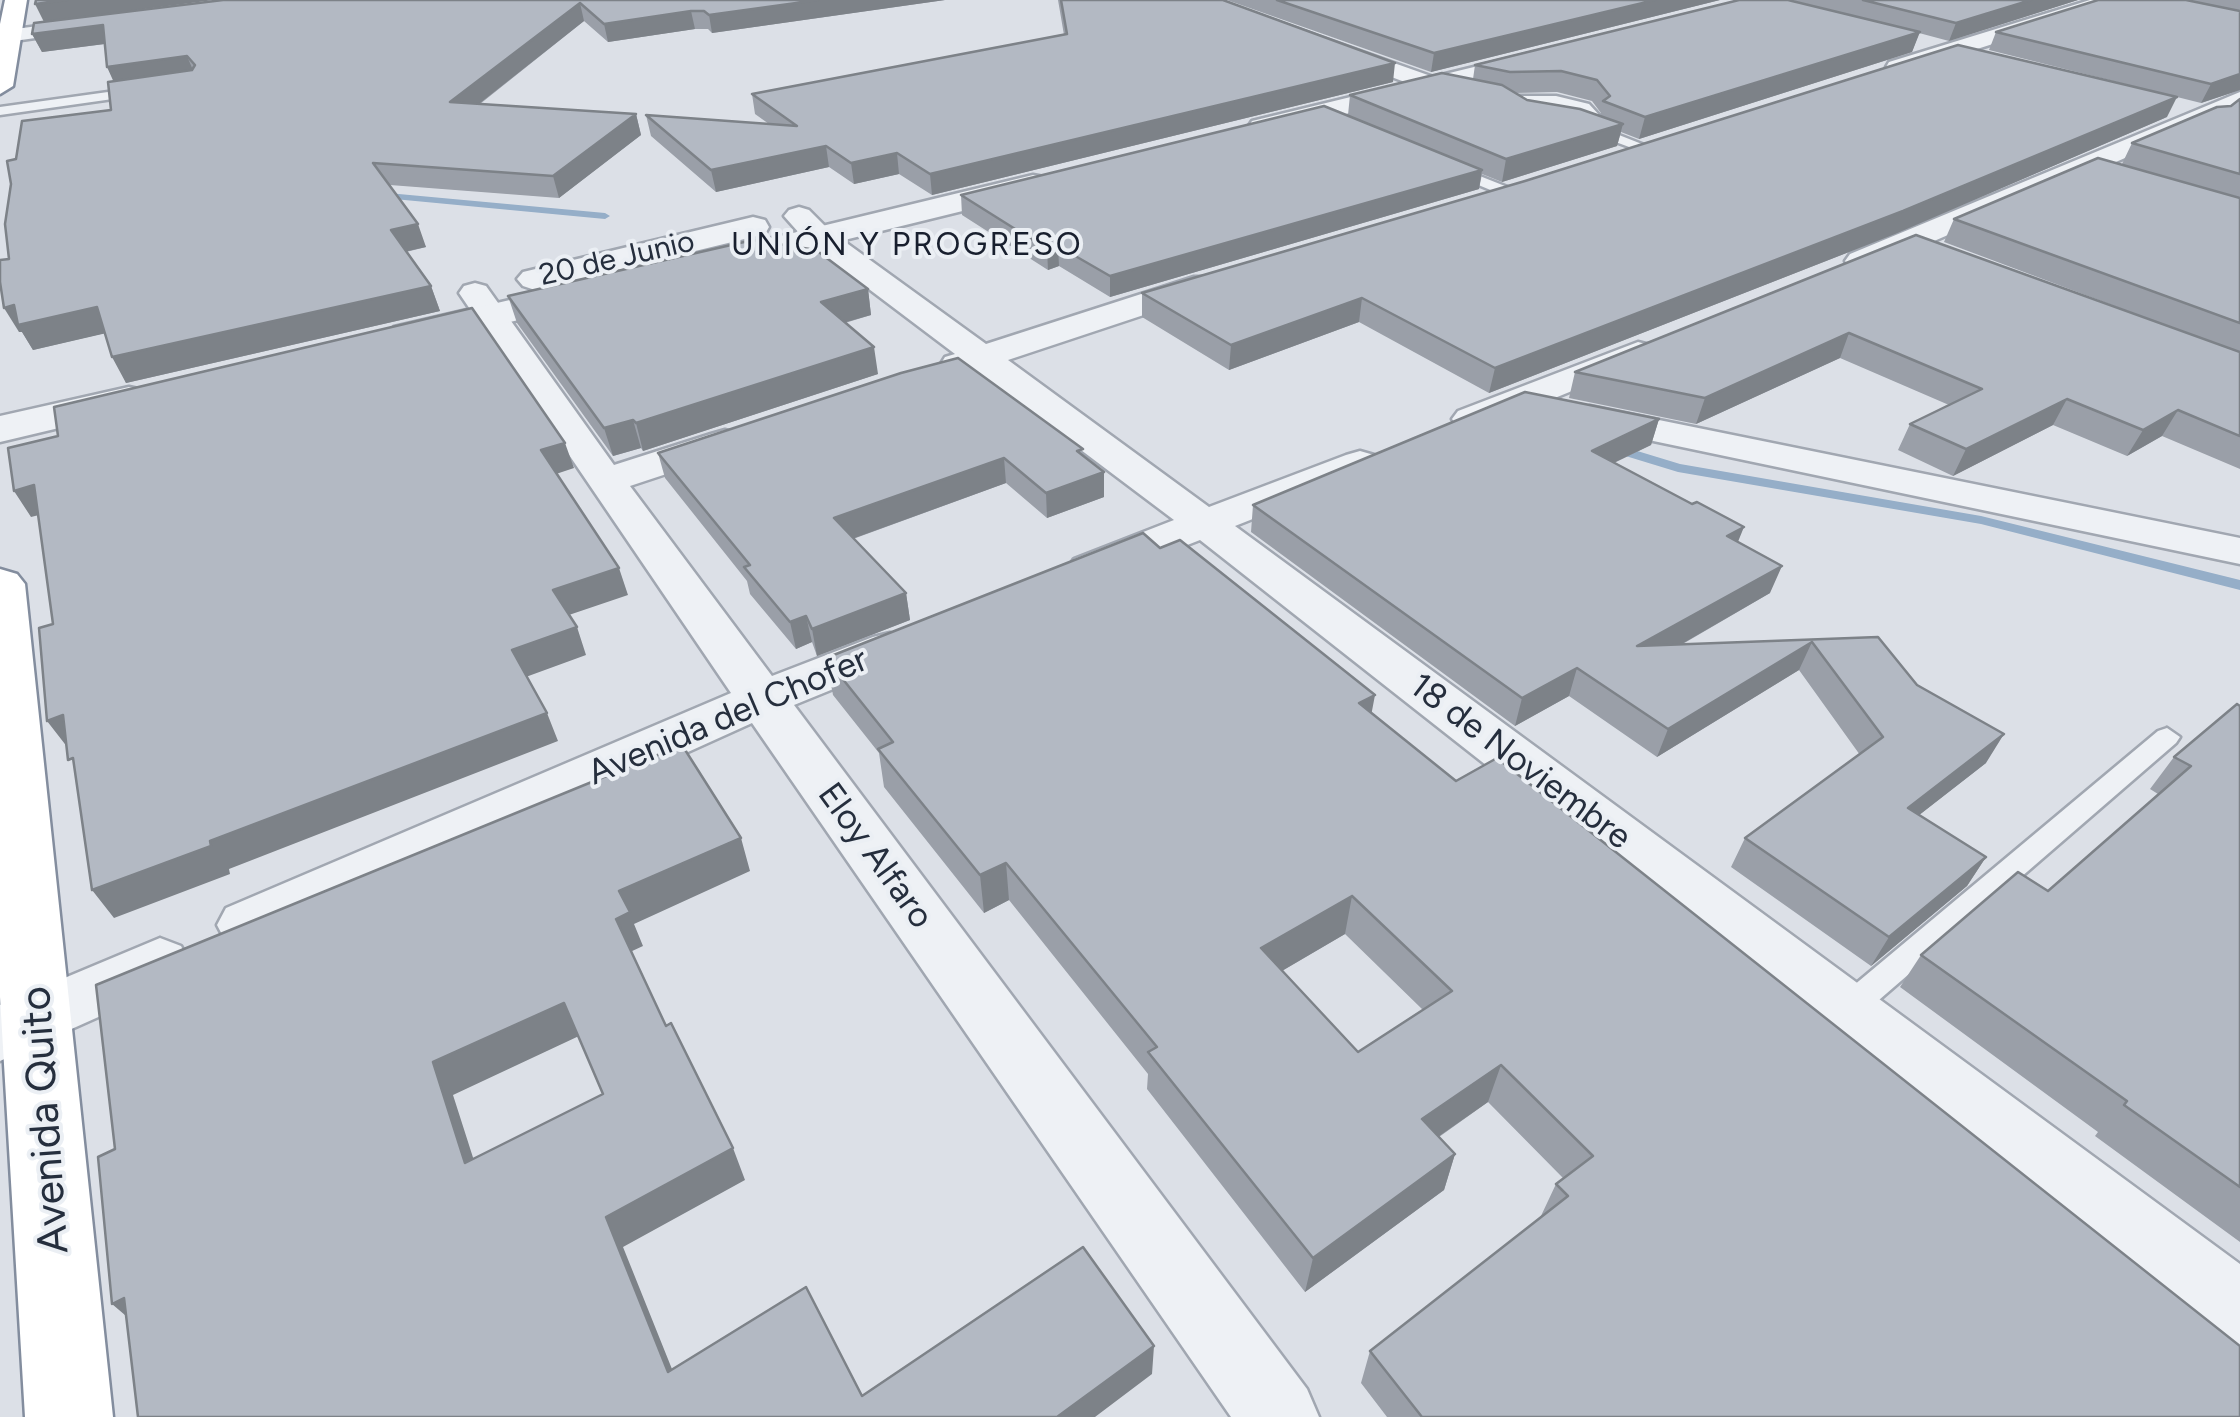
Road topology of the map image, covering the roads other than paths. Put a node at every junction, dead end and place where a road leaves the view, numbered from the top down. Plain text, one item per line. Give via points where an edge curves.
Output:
1 (16, 0) edge
2 (1198, 0) edge
3 (2112, 0) edge
4 (124, 21) edge
5 (6, 36) edge
6 (1908, 42) edge
7 (1946, 51) junction
8 (1982, 60) edge
9 (1402, 72) junction
10 (1870, 75) edge
11 (1434, 85) junction
12 (0, 86) edge
13 (162, 88) edge
14 (1468, 92) edge
15 (1486, 96) edge
16 (1503, 100) junction
17 (0, 111) edge
18 (2211, 111) edge
19 (1527, 115) edge
20 (1654, 145) joint
21 (1611, 159) edge
22 (1440, 164) edge
23 (1060, 165) edge
24 (1544, 182) edge
25 (1510, 193) junction
26 (1472, 205) edge
27 (809, 226) junction
28 (1225, 278) edge
29 (1818, 278) edge
30 (482, 305) junction
31 (378, 329) edge
32 (1676, 336) edge
33 (982, 356) junction
34 (928, 375) edge
35 (1516, 402) junction
36 (0, 406) edge
37 (766, 428) edge
38 (0, 429) edge
39 (605, 481) junction
40 (1204, 522) junction
41 (2240, 551) edge
42 (1057, 582) edge
43 (0, 584) edge
44 (928, 633) edge
45 (762, 699) junction
46 (2166, 737) dead end
47 (1846, 1010) junction
48 (19, 1025) edge
49 (2240, 1310) edge
50 (68, 1417) edge
51 (1278, 1417) edge

1 - 5 highway
2 - 9 street
3 - 7 street
4 - 5 street
5 - 12 highway
6 - 7 street
7 - 8 street
7 - 10 street
9 - 11 street
9 - 11 street via 1577,39
9 - 11 street via 1234,123 1326,117
11 - 14 lane
13 - 17 lane
15 - 16 lane
16 - 19 lane
16 - 20 lane via 1585,107 1595,117 1573,123
18 - 29 street via 2101,171 1926,250
20 - 21 street
22 - 25 lane
23 - 27 street, 20 de Junio
24 - 25 street
25 - 26 street
27 - 30 street, 20 de Junio
27 - 33 street, 18 de Noviembre
28 - 33 street
30 - 31 street, 20 de Junio
30 - 39 street, Eloy Alfaro
32 - 35 street
33 - 34 street
33 - 40 street, 18 de Noviembre
35 - 40 street
35 - 41 street
36 - 38 street via 151,382
37 - 39 street
39 - 45 street, Eloy Alfaro
40 - 42 street
40 - 47 street, 18 de Noviembre
43 - 48 highway, Avenida Quito
44 - 45 street, Avenida del Chofer
45 - 48 street, Avenida del Chofer
45 - 51 street, Eloy Alfaro
46 - 47 lane
47 - 49 street, 18 de Noviembre
48 - 50 highway, Avenida Quito

